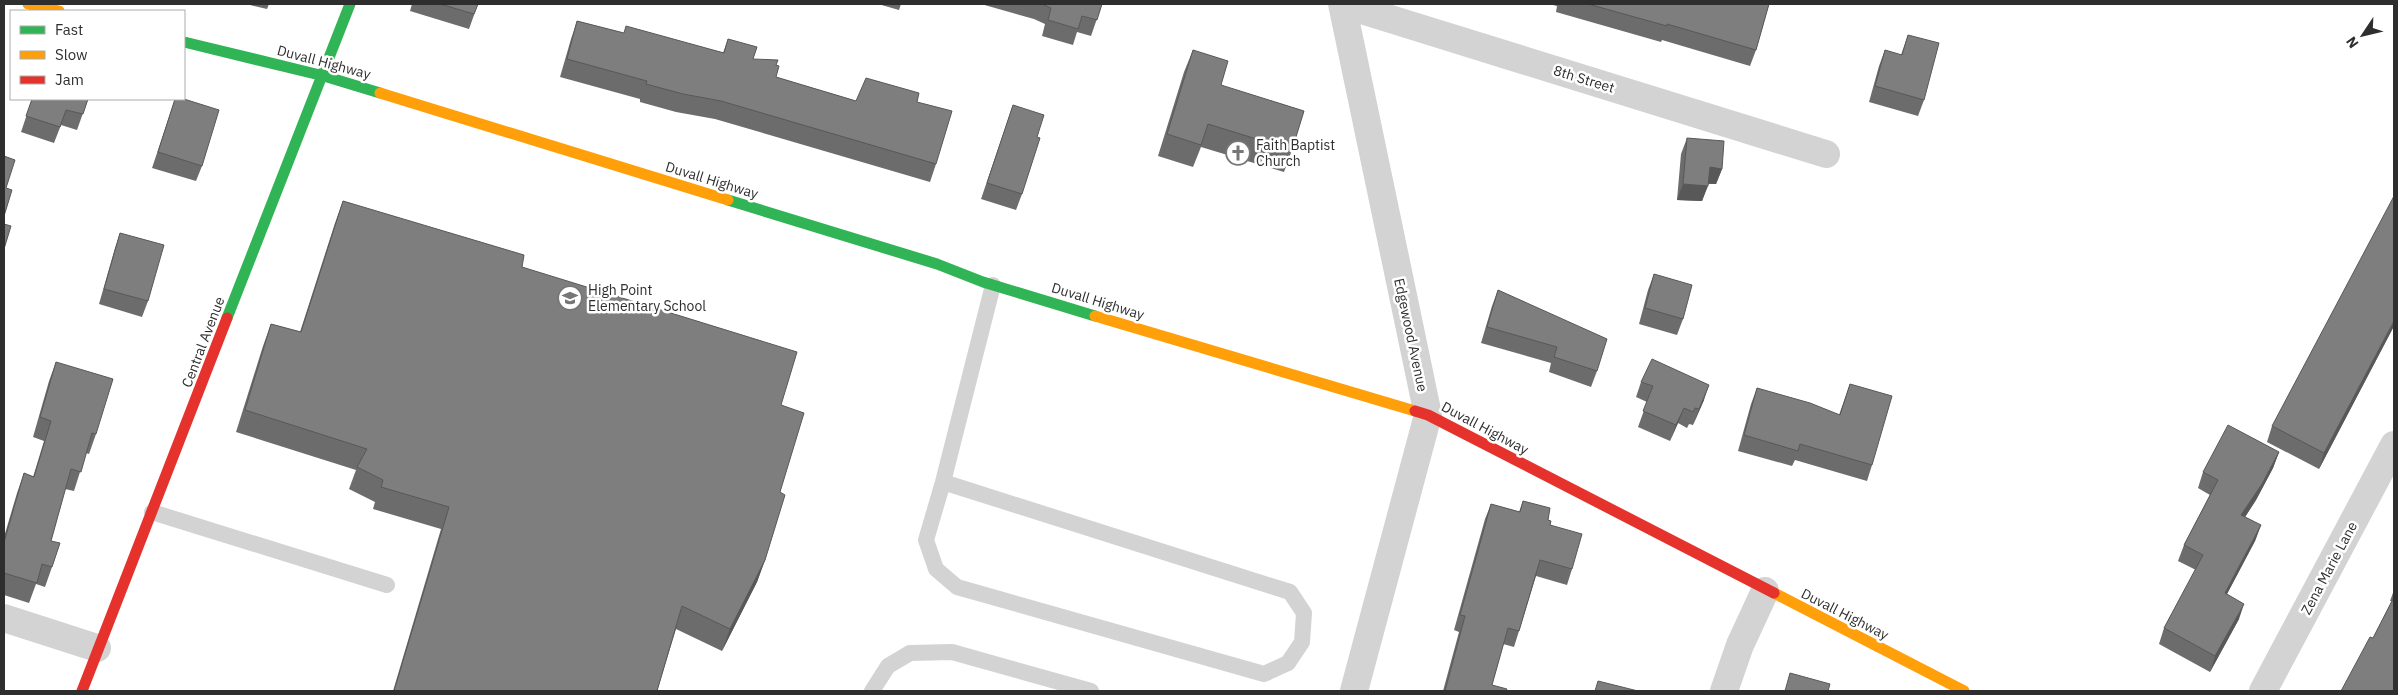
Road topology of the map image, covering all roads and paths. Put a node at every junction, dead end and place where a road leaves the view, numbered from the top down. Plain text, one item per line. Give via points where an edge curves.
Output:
1 (28, 4) edge
2 (350, 4) edge
3 (1342, 4) edge
4 (55, 10) edge
5 (185, 42) edge
6 (324, 76) junction
7 (1826, 154) dead end
8 (994, 285) junction
9 (1428, 415) junction
10 (2394, 445) edge
11 (943, 482) junction
12 (152, 512) junction
13 (387, 585) dead end
14 (1765, 591) junction
15 (4, 618) edge
16 (98, 648) junction
17 (82, 691) edge
18 (872, 691) edge
19 (1091, 691) edge
20 (1354, 691) edge
21 (1724, 691) edge
22 (1964, 691) edge
23 (2263, 691) edge

1 - 4 street
2 - 6 street, Central Avenue
3 - 7 street, 8th Street
3 - 9 street, Edgewood Avenue
5 - 6 street, Duvall Highway
6 - 8 street, Duvall Highway via 937,264
6 - 12 street, Central Avenue
8 - 9 street, Duvall Highway
8 - 11 lane
9 - 14 street, Duvall Highway
9 - 20 street, Edgewood Avenue
10 - 23 street, Zena Marie Lane
11 - 11 lane via 926,540 936,569 957,587 1264,674 1288,663 1302,642 1304,613 1290,592
12 - 13 lane
12 - 16 street, Central Avenue
14 - 21 street via 1740,645
14 - 22 street, Duvall Highway
15 - 16 street
16 - 17 street, Central Avenue
18 - 19 lane via 888,666 910,653 952,652

